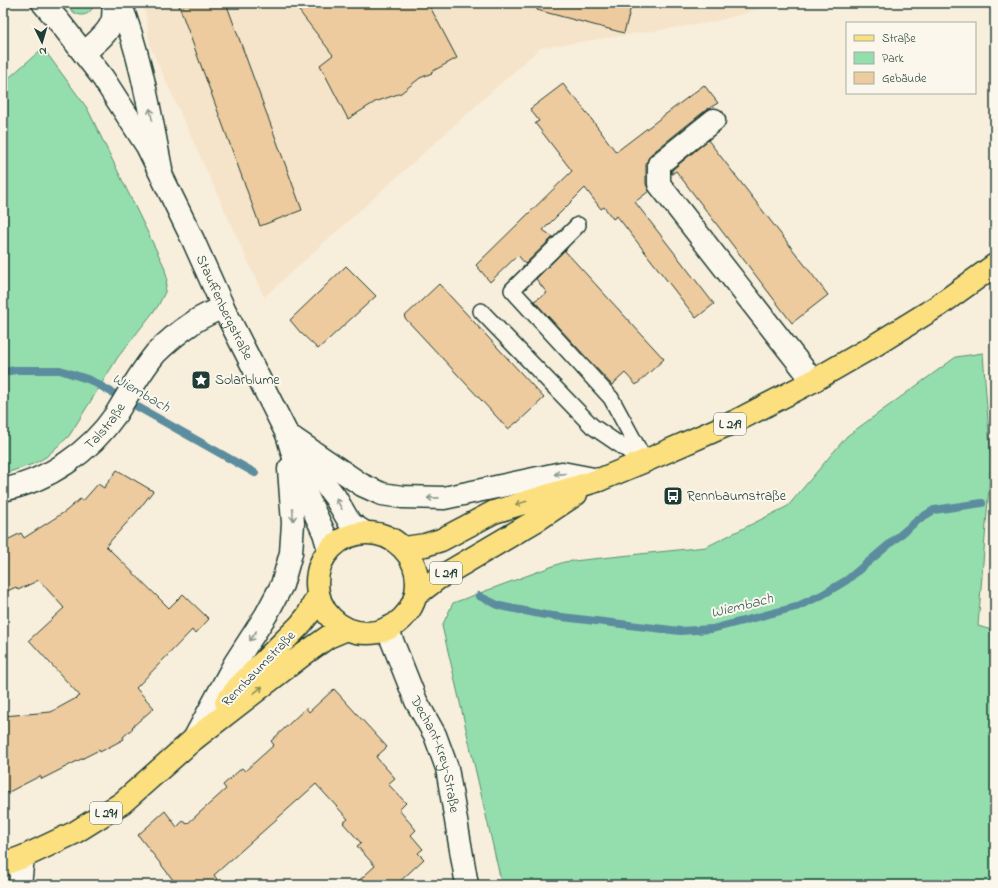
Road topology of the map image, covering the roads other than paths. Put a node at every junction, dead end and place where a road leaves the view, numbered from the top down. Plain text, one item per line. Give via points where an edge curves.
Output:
1 (43, 3) edge
2 (114, 3) edge
3 (120, 3) edge
4 (84, 52) junction
5 (714, 120) dead end
6 (164, 180) junction
7 (578, 225) dead end
8 (995, 265) edge
9 (223, 307) junction
10 (481, 311) dead end
11 (813, 381) junction
12 (287, 434) junction
13 (645, 462) junction
14 (599, 480) junction
15 (3, 490) edge
16 (364, 532) junction
17 (404, 548) junction
18 (329, 550) junction
19 (318, 595) junction
20 (416, 595) junction
21 (347, 628) junction
22 (387, 628) junction
23 (194, 739) junction
24 (13, 861) edge
25 (20, 885) edge
26 (467, 885) edge

1 - 4 main road, Stauffenbergstraße
2 - 4 main road via 113,21 100,39
6 -> 3 main road, Stauffenbergstraße via 145,87
4 - 6 main road, Stauffenbergstraße via 147,146
5 - 11 main road via 659,164 660,184
6 - 9 main road, Stauffenbergstraße
7 - 13 lane via 512,290 611,398
8 - 11 main road, L 219 via 938,306 872,348
9 - 12 main road, Stauffenbergstraße
9 - 15 main road, Talstraße via 191,323 167,343 144,367 116,414 97,438 76,457 52,472 21,486
10 - 13 lane via 592,426
11 - 13 main road, L 219 via 734,422
14 -> 12 main road via 562,473 444,498 402,497 382,494 362,484
16 -> 12 main road, Stauffenbergstraße via 350,523 335,497
12 - 18 main road, Stauffenbergstraße via 302,485 324,532
12 -> 23 main road via 293,519 291,553 282,585 235,663
13 - 14 main road, L 219
14 -> 17 main road, L 219 via 494,512 441,540
14 - 20 main road, L 219 via 537,520 437,578
16 - 17 main road via 390,538
16 - 18 main road via 343,538
17 - 20 main road via 414,564 417,577
18 - 19 main road via 319,568
19 - 21 main road via 323,608 333,620
19 - 23 main road, Rennbaumstraße / L 291 via 300,625 238,688
20 - 22 main road via 406,615
21 - 22 main road via 365,633
23 -> 21 main road, Rennbaumstraße / L 291 via 328,637
22 - 26 main road, Dechant-Krey-Straße via 447,768
23 - 24 main road, Rennbaumstraße / L 291 via 122,803 74,833
24 - 25 main road

